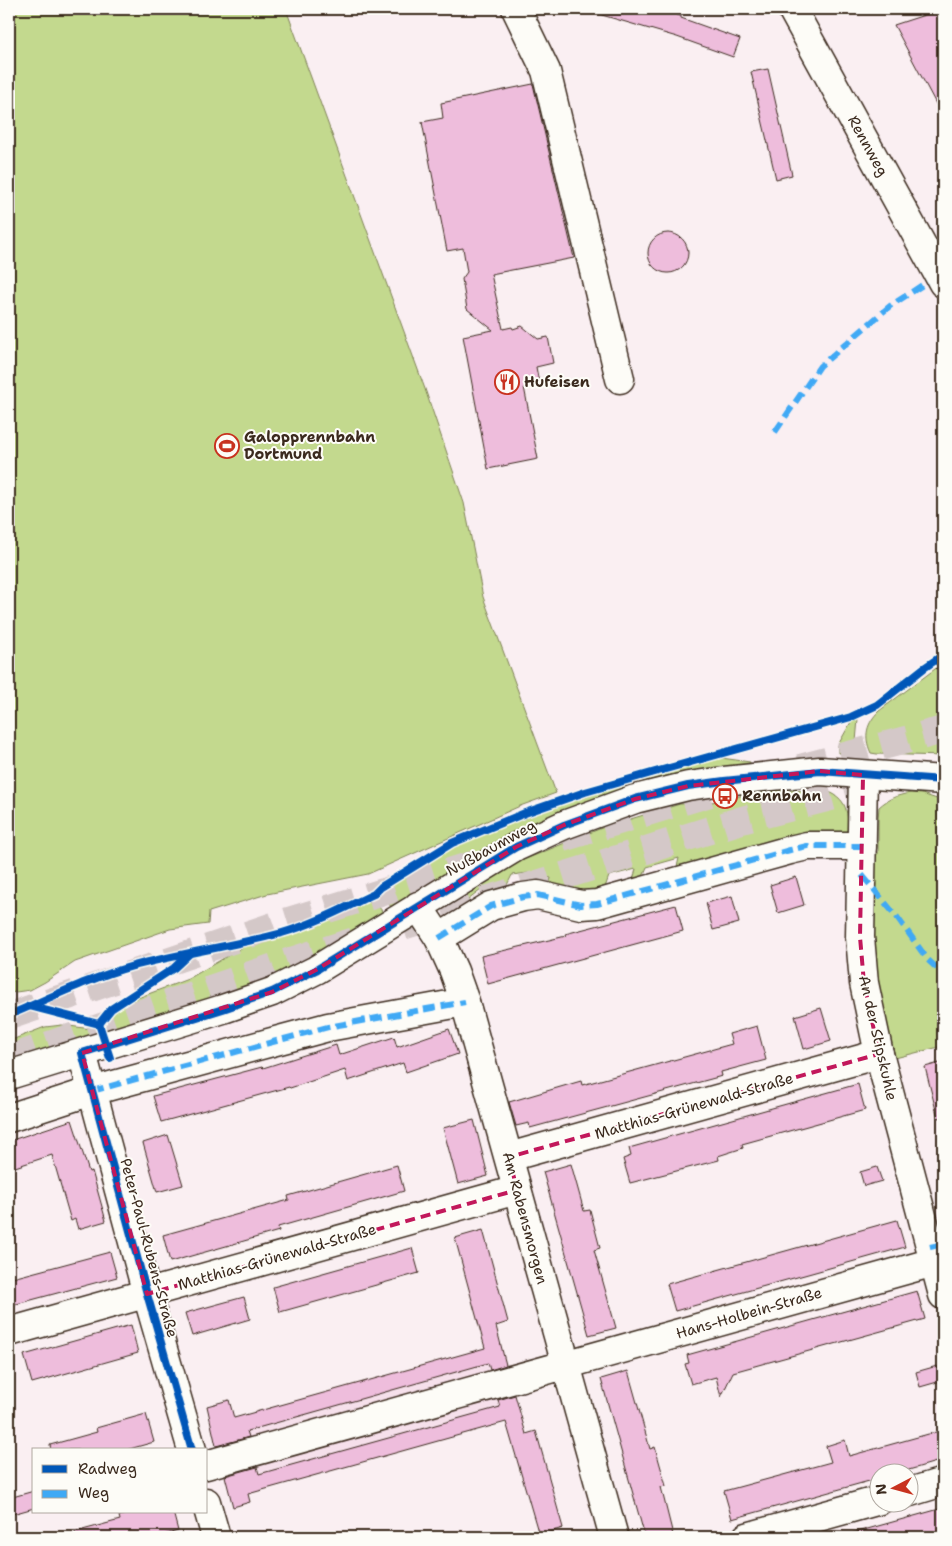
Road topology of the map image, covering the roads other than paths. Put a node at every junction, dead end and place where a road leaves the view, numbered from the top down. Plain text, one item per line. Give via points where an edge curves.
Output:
1 (516, 9) edge
2 (792, 9) edge
3 (943, 283) edge
4 (620, 378) dead end
5 (863, 775) junction
6 (943, 780) edge
7 (862, 846) junction
8 (418, 906) junction
9 (439, 938) junction
10 (465, 1002) junction
11 (82, 1053) junction
12 (879, 1054) junction
13 (9, 1075) edge
14 (92, 1090) junction
15 (9, 1118) edge
16 (509, 1157) junction
17 (517, 1190) junction
18 (934, 1262) junction
19 (147, 1294) junction
20 (943, 1296) edge
21 (9, 1332) edge
22 (565, 1365) junction
23 (191, 1448) edge
24 (208, 1464) edge
25 (943, 1482) edge
26 (920, 1489) edge
27 (870, 1503) edge
28 (208, 1509) edge
29 (216, 1537) edge
30 (614, 1537) edge
31 (747, 1537) edge

1 - 4 street via 546,71
2 - 3 street, Rennweg
5 - 6 street, Nußbaumweg
5 - 7 street, An der Stipskuhle
5 - 8 street, Nußbaumweg via 820,771 766,776 688,786 635,800 564,825 516,847
7 - 9 street via 815,846 790,850 597,904 581,905 538,895 523,897 491,906
7 - 12 street, An der Stipskuhle via 860,936 864,984
8 - 9 street, Am Rabensmorgen
8 - 11 street, Nußbaumweg via 316,970 272,992
9 - 10 street, Am Rabensmorgen
10 - 14 street via 328,1028
10 - 16 street, Am Rabensmorgen
11 - 13 street, Nußbaumweg
11 - 14 street, Peter-Paul-Rubens-Straße
12 - 16 street, Matthias-Grünewald-Straße
12 - 18 street, An der Stipskuhle
14 - 15 street
14 - 19 street, Peter-Paul-Rubens-Straße
16 - 17 street, Am Rabensmorgen
17 - 19 street, Matthias-Grünewald-Straße
17 - 22 street, Am Rabensmorgen
18 - 20 street, An der Stipskuhle
18 - 22 street, Hans-Holbein-Straße
19 - 21 street, Matthias-Grünewald-Straße
19 - 23 street, Peter-Paul-Rubens-Straße
22 - 24 street, Hans-Holbein-Straße
22 - 30 street, Am Rabensmorgen
25 - 26 street
27 - 31 street
28 - 29 street

